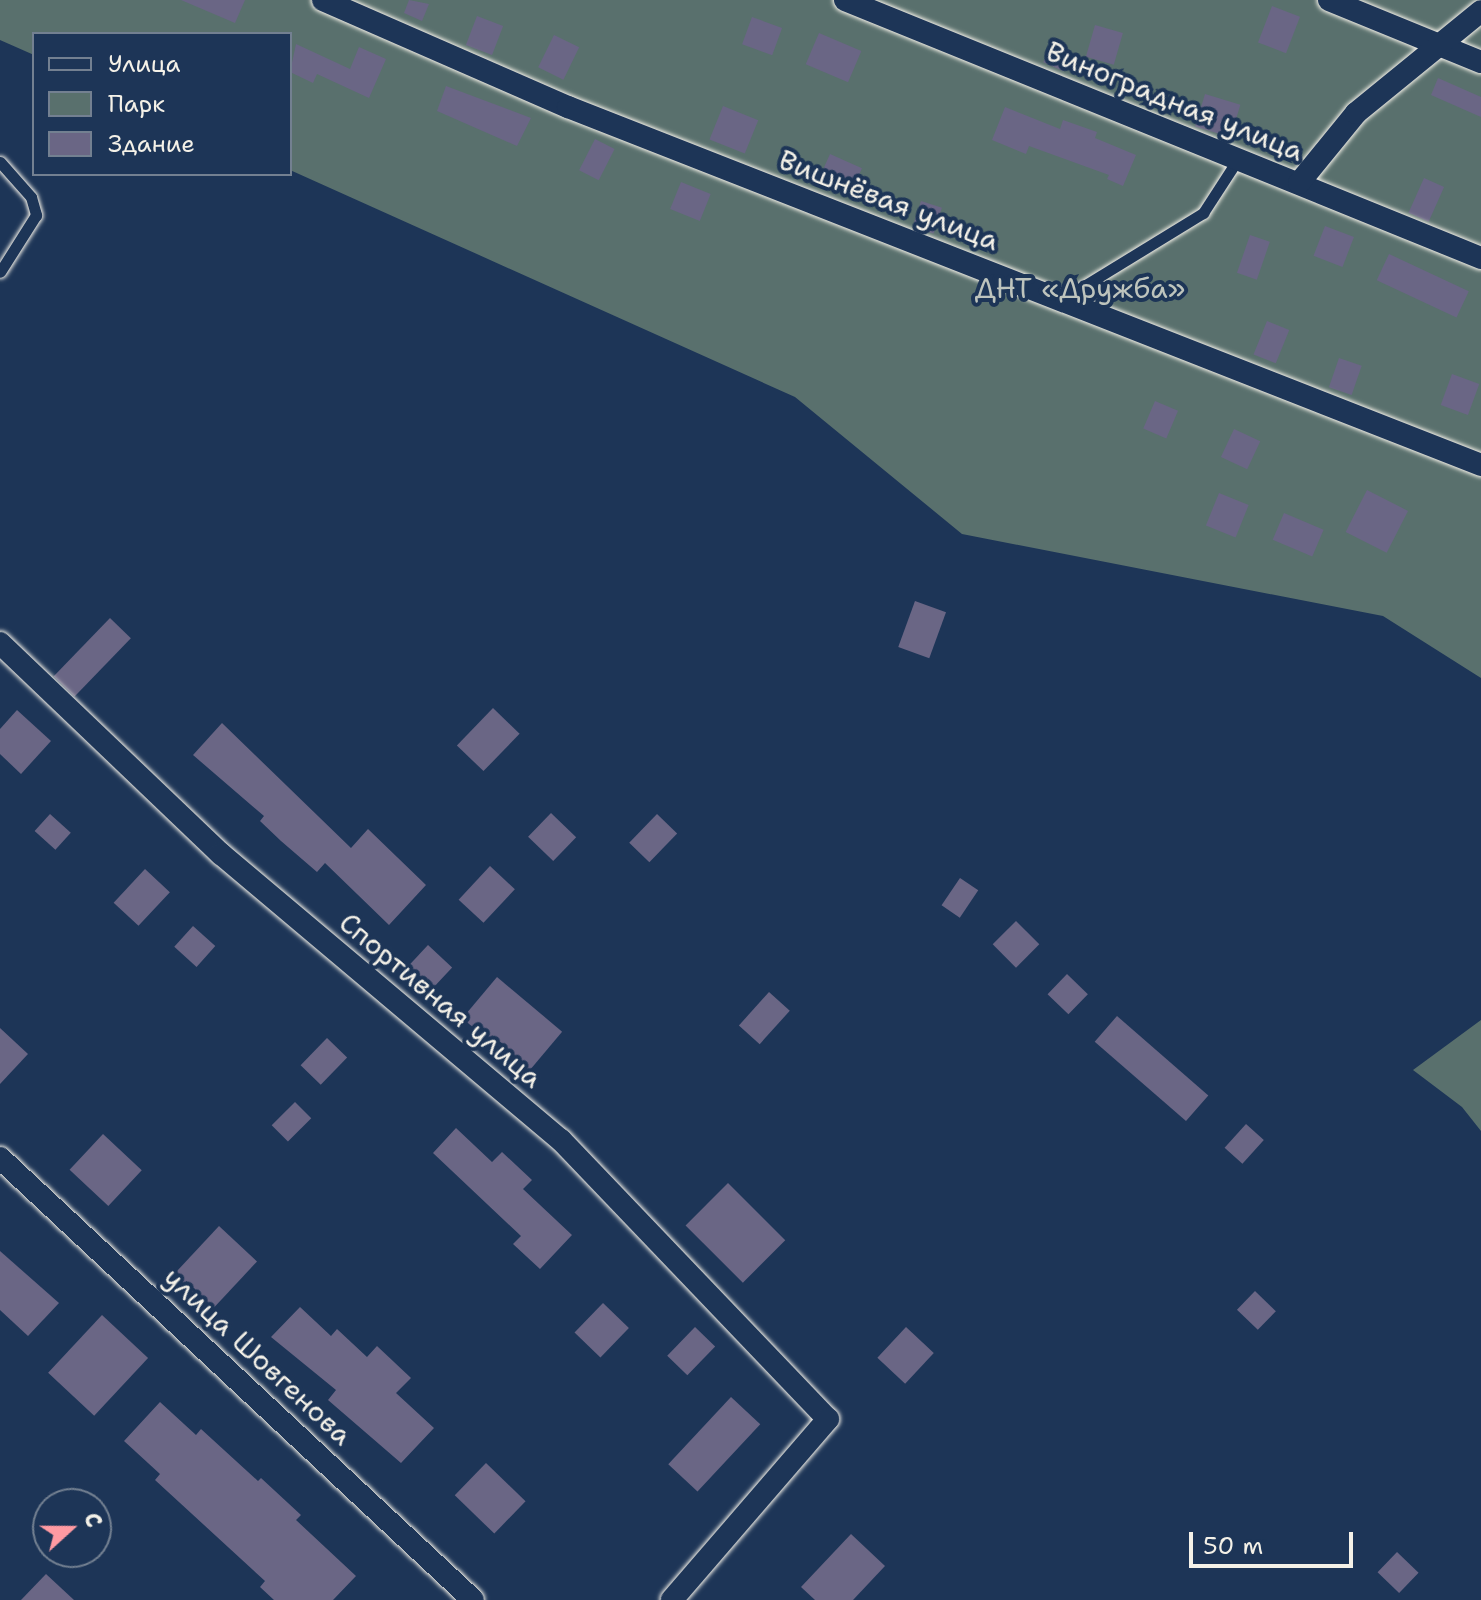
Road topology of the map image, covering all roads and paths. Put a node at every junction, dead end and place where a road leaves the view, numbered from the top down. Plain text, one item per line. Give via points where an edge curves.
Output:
1 (323, 0) edge
2 (845, 0) edge
3 (1329, 0) edge
4 (1481, 11) edge
5 (1440, 45) junction
6 (1481, 62) edge
7 (1238, 159) junction
8 (0, 162) edge
9 (1299, 183) junction
10 (1481, 258) edge
11 (0, 272) edge
12 (1061, 300) junction
13 (1481, 465) edge
14 (0, 643) edge
15 (0, 1158) edge
16 (473, 1600) edge
17 (672, 1600) edge

1 - 12 street, Вишнёвая улица via 568,107
2 - 7 street, Виноградная улица
3 - 5 street
4 - 5 street
5 - 6 street
5 - 9 street via 1356,113
7 - 9 street, Виноградная улица
7 - 12 lane via 1203,213
8 - 11 lane via 31,197 36,215
9 - 10 street, Виноградная улица
12 - 13 street, Вишнёвая улица
14 - 17 street, Спортивная улица via 221,854 561,1140 828,1419
15 - 16 street, улица Шовгенова

